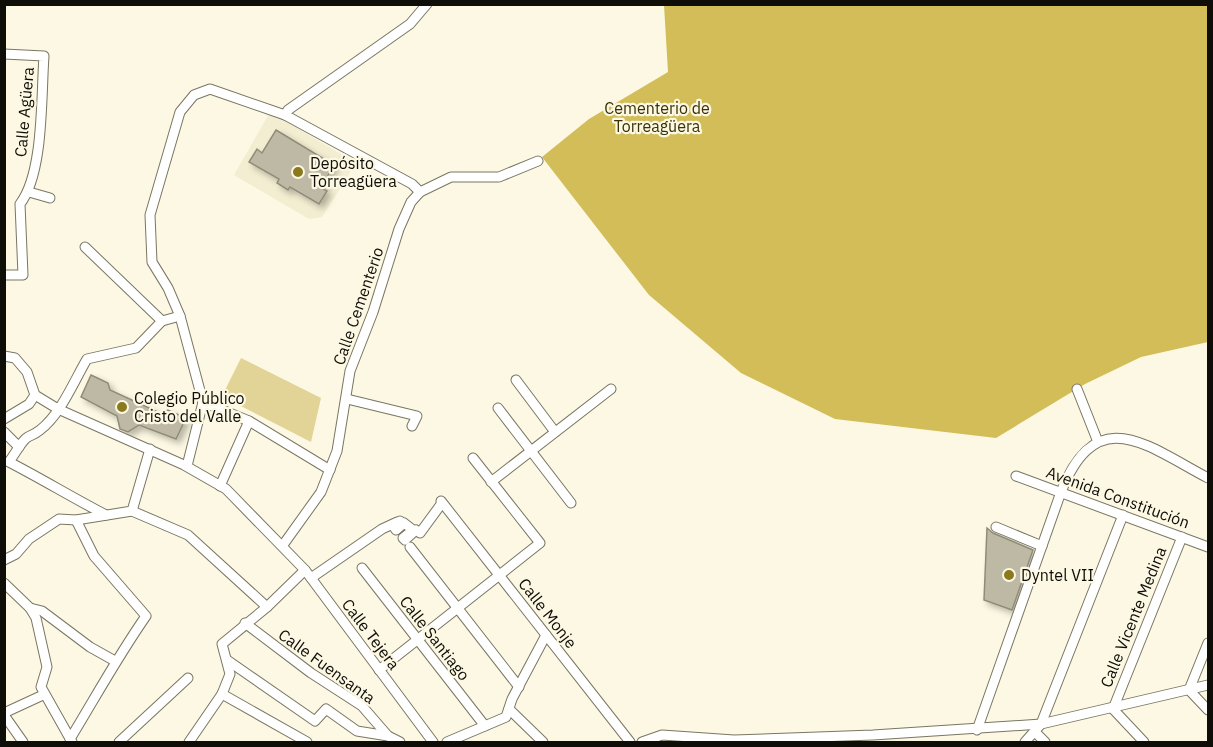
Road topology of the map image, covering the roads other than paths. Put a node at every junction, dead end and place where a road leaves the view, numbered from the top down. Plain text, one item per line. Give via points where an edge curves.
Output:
1 (426, 4) edge
2 (4, 54) edge
3 (285, 115) junction
4 (538, 161) dead end
5 (29, 192) junction
6 (420, 192) junction
7 (50, 198) dead end
8 (85, 247) dead end
9 (4, 275) edge
10 (180, 316) junction
11 (162, 321) junction
12 (4, 356) edge
13 (516, 380) dead end
14 (611, 389) dead end
15 (1077, 389) dead end
16 (35, 395) junction
17 (347, 399) junction
18 (203, 402) junction
19 (58, 408) junction
20 (498, 408) dead end
21 (4, 418) edge
22 (249, 421) junction
23 (412, 426) dead end
24 (4, 432) edge
25 (555, 432) junction
26 (1098, 442) junction
27 (19, 447) junction
28 (150, 449) junction
29 (531, 451) junction
30 (473, 458) dead end
31 (7, 463) edge
32 (187, 466) junction
33 (330, 470) junction
34 (1016, 476) dead end
35 (1209, 478) edge
36 (490, 482) junction
37 (220, 486) junction
38 (1061, 492) junction
39 (571, 503) dead end
40 (132, 511) junction
41 (110, 514) junction
42 (1123, 515) junction
43 (76, 520) junction
44 (996, 528) dead end
45 (1182, 537) junction
46 (283, 545) junction
47 (1042, 546) junction
48 (410, 547) dead end
49 (1209, 547) edge
50 (4, 560) edge
51 (362, 568) dead end
52 (308, 574) junction
53 (499, 575) junction
54 (4, 583) edge
55 (267, 607) junction
56 (30, 608) junction
57 (458, 608) junction
58 (245, 623) junction
59 (546, 635) junction
60 (417, 640) junction
61 (1209, 643) edge
62 (227, 660) junction
63 (115, 661) junction
64 (379, 670) junction
65 (188, 678) dead end
66 (1209, 685) edge
67 (519, 687) junction
68 (1189, 690) junction
69 (222, 694) junction
70 (43, 695) junction
71 (509, 709) junction
72 (1113, 709) junction
73 (1209, 710) edge
74 (4, 714) edge
75 (485, 726) junction
76 (1038, 728) junction
77 (977, 730) junction
78 (873, 735) junction
79 (387, 736) junction
80 (71, 741) edge
81 (704, 741) edge
82 (23, 742) edge
83 (119, 742) edge
84 (189, 742) edge
85 (307, 742) edge
86 (400, 742) edge
87 (433, 742) edge
88 (447, 742) edge
89 (543, 742) edge
90 (630, 742) edge
91 (642, 742) edge
92 (880, 742) edge
93 (1025, 742) edge
94 (1045, 742) edge
95 (1144, 742) edge

1 - 3 street via 410,24
2 - 5 street, Calle Agüera via 44,56 35,172
3 - 6 street
3 - 10 street via 210,89 194,96 180,112 150,215 152,262
4 - 6 street via 499,177 451,177
5 - 7 street
5 - 9 street, Calle Agüera via 20,204 23,275
6 - 17 street, Calle Cementerio via 399,229 350,371
8 - 11 street
10 - 11 street
10 - 18 street
11 - 19 street via 136,348 87,359
12 - 16 street via 15,358 27,372
13 - 25 street
14 - 25 street
15 - 26 street
16 - 19 street, Calle Tejera
16 - 21 street via 29,404
17 - 23 street via 417,416
17 - 33 street, Calle Cementerio via 338,451
18 - 22 street
18 - 32 street
19 - 27 street via 40,431 27,435
19 - 28 street, Calle Tejera
20 - 29 street
22 - 33 street
22 - 37 street
24 - 27 street
25 - 29 street
26 - 35 street via 1132,438
26 - 38 street via 1071,468
27 - 31 street
28 - 32 street, Calle Tejera
28 - 40 street
29 - 36 street
29 - 39 street
30 - 36 street
31 - 41 street
32 - 37 street, Calle Tejera
33 - 46 street, Calle Cementerio via 321,492
34 - 38 street, Avenida Constitución
36 - 53 street via 540,543
37 - 46 street, Calle Tejera
38 - 42 street, Avenida Constitución
38 - 47 street
40 - 41 street
40 - 55 street via 189,535
41 - 43 street
42 - 45 street, Avenida Constitución
42 - 76 street
43 - 50 street via 59,519
43 - 63 street via 94,556 146,616
44 - 47 street
45 - 49 street, Avenida Constitución
45 - 72 street, Calle Vicente Medina
46 - 52 street, Calle Tejera
47 - 77 street
48 - 57 street
51 - 60 street, Calle Santiago
52 - 53 street, Calle Monje via 400,521 394,527 396,530 404,523 413,531 405,540 416,530 420,533 442,502
52 - 55 street
52 - 64 street, Calle Tejera
53 - 57 street
53 - 59 street, Calle Monje
54 - 56 street
55 - 58 street
56 - 63 street via 42,611
56 - 70 street via 47,667 40,687
57 - 60 street
57 - 67 street
58 - 62 street via 222,644
58 - 79 street, Calle Fuensanta via 362,706
59 - 67 street
59 - 90 street, Calle Monje
60 - 64 street
60 - 75 street, Calle Santiago
61 - 68 street
62 - 69 street via 230,674
62 - 79 street via 315,721 326,709 357,731
63 - 80 street
64 - 87 street, Calle Tejera
65 - 83 street
66 - 68 street
67 - 71 street
68 - 72 street
68 - 73 street
69 - 84 street
69 - 85 street
70 - 74 street
70 - 80 street
71 - 75 street via 506,717
71 - 89 street
72 - 76 street
72 - 95 street
74 - 82 street
75 - 88 street
76 - 77 street
76 - 93 street
76 - 94 street
77 - 78 street
78 - 81 street
78 - 92 street
79 - 86 street
81 - 91 street via 662,735

